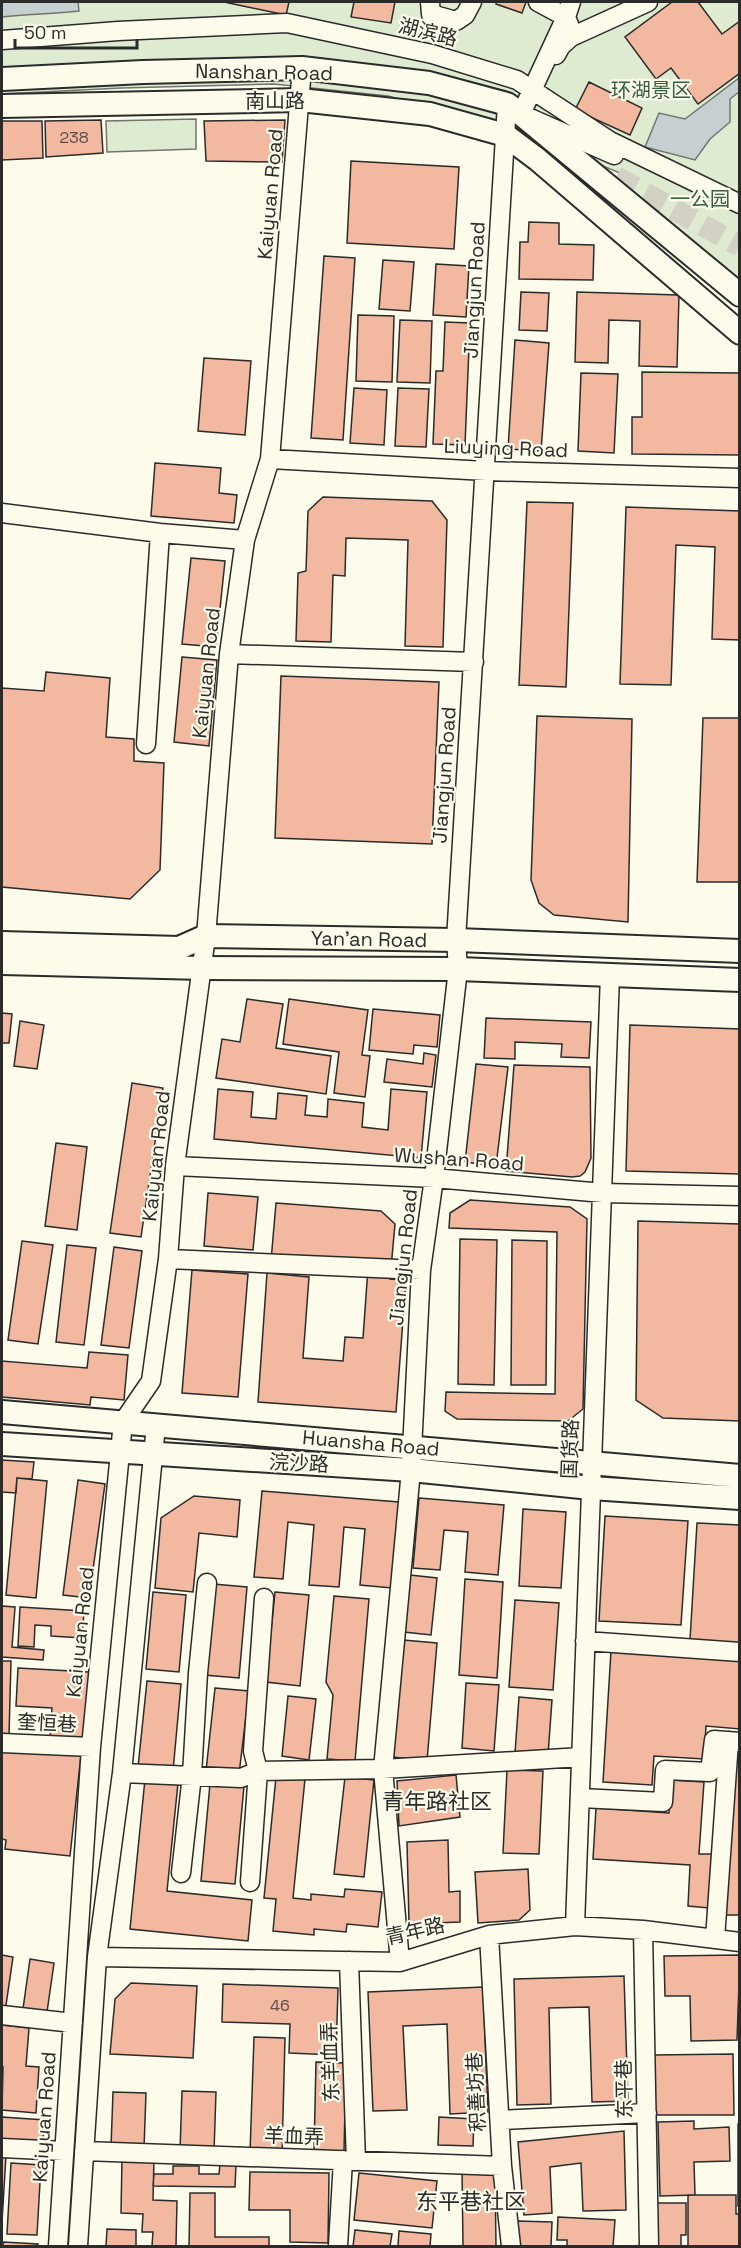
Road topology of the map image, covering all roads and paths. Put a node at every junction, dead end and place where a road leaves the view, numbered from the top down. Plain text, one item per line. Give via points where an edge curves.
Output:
1 (430, 2) edge
2 (472, 2) edge
3 (538, 2) edge
4 (648, 2) edge
5 (569, 9) edge
6 (578, 34) junction
7 (2, 40) edge
8 (302, 68) junction
9 (2, 80) edge
10 (535, 92) junction
11 (300, 100) junction
12 (2, 106) edge
13 (518, 111) junction
14 (505, 135) junction
15 (554, 142) junction
16 (616, 177) tunnel mouth
17 (740, 204) edge
18 (740, 218) edge
19 (740, 295) edge
20 (740, 333) edge
21 (270, 459) junction
22 (486, 471) junction
23 (740, 478) edge
24 (2, 513) edge
25 (160, 533) junction
26 (245, 540) junction
27 (229, 654) junction
28 (474, 662) junction
29 (146, 744) dead end
30 (206, 936) junction
31 (456, 940) junction
32 (2, 943) edge
33 (740, 951) edge
34 (2, 963) edge
35 (202, 968) junction
36 (458, 969) junction
37 (610, 975) junction
38 (740, 980) edge
39 (176, 1166) junction
40 (434, 1178) junction
41 (603, 1193) junction
42 (740, 1196) edge
43 (168, 1258) junction
44 (421, 1270) junction
45 (2, 1412) edge
46 (123, 1422) junction
47 (156, 1425) junction
48 (2, 1444) edge
49 (411, 1446) junction
50 (120, 1452) junction
51 (154, 1454) junction
52 (592, 1464) junction
53 (411, 1470) junction
54 (740, 1476) edge
55 (591, 1488) junction
56 (740, 1498) edge
57 (207, 1583) dead end
58 (264, 1598) dead end
59 (585, 1641) junction
60 (740, 1652) edge
61 (734, 1741) edge
62 (2, 1743) edge
63 (91, 1747) junction
64 (581, 1757) junction
65 (383, 1769) junction
66 (258, 1771) junction
67 (122, 1773) junction
68 (192, 1775) junction
69 (580, 1798) junction
70 (181, 1873) dead end
71 (250, 1882) dead end
72 (575, 1926) junction
73 (643, 1930) junction
74 (489, 1935) junction
75 (715, 1939) junction
76 (740, 1942) edge
77 (97, 1957) junction
78 (349, 1961) junction
79 (400, 1962) junction
80 (2, 2015) edge
81 (73, 2023) junction
82 (647, 2113) junction
83 (500, 2120) junction
84 (2, 2148) edge
85 (64, 2151) junction
86 (84, 2151) junction
87 (350, 2160) junction
88 (502, 2166) junction
89 (58, 2247) edge
90 (78, 2247) edge
91 (338, 2247) edge
92 (511, 2247) edge
93 (649, 2247) edge

1 - 2 street via 431,14 456,21 465,15
3 - 5 street
4 - 6 street
5 - 6 street via 569,27
5 - 10 street
6 - 10 street via 561,46
7 - 10 street, 湖滨路 via 287,23 432,54 516,80
8 - 9 main road, Nanshan Road
8 - 11 street, Kaiyuan Road
8 - 13 main road, Nanshan Road via 429,83
10 - 13 street
10 - 17 street, 湖滨路 via 610,141
11 - 12 main road, 南山路
11 - 14 main road, 南山路 via 430,114
11 - 21 street, Kaiyuan Road
13 - 14 street, Jiangjun Road
13 - 15 main road
13 - 18 street
14 - 20 main road
14 - 22 street, Jiangjun Road
15 - 16 main road
15 - 19 main road
21 - 22 street, Liuying Road
21 - 26 street, Kaiyuan Road
22 - 23 street, Liuying Road
22 - 28 street, Jiangjun Road
24 - 25 street
25 - 26 street
25 - 29 street
26 - 27 street, Kaiyuan Road
27 - 28 street
27 - 30 street, Kaiyuan Road
28 - 31 street, Jiangjun Road
30 - 31 main road, Yan'an Road
30 - 32 main road, Yan'an Road via 179,948
30 - 35 street, Kaiyuan Road
31 - 33 main road, Yan'an Road
31 - 36 street, Jiangjun Road
34 - 35 main road, Yan'an Road
35 - 36 main road, Yan'an Road
35 - 39 street, Kaiyuan Road
36 - 37 main road, Yan'an Road
36 - 40 street, Jiangjun Road
37 - 38 main road, Yan'an Road
37 - 41 street, 国货路
39 - 40 street, Wushan Road
39 - 43 street, Kaiyuan Road
40 - 41 street, Wushan Road
40 - 44 street, Jiangjun Road
41 - 42 street, Wushan Road
41 - 52 street, 国货路
43 - 44 street
43 - 46 street, Kaiyuan Road via 151,1381
44 - 49 street, Jiangjun Road
45 - 46 main road, Huansha Road
46 - 47 main road, Huansha Road
46 - 50 street, Kaiyuan Road
47 - 49 main road, Huansha Road
47 - 51 street
48 - 50 main road, 浣沙路
49 - 52 main road, Huansha Road
49 - 53 street, Jiangjun Road
50 - 51 main road, 浣沙路
50 - 63 street, Kaiyuan Road
51 - 53 main road, 浣沙路
51 - 67 street
52 - 54 main road, Huansha Road
52 - 55 street, 国货路
53 - 55 main road, 浣沙路
53 - 65 street, Jiangjun Road
55 - 56 main road, 浣沙路
55 - 59 street, 国货路
57 - 68 street
58 - 66 street via 253,1751
59 - 60 street
59 - 64 street, 国货路
61 - 69 street via 714,1740 710,1772 665,1770 663,1802
61 - 75 street
62 - 63 street, 奎恒巷
63 - 81 street, Kaiyuan Road
64 - 65 street
64 - 69 street, 国货路
65 - 66 street
65 - 79 street, Jiangjun Road
66 - 68 street via 241,1778
66 - 71 street
67 - 68 street
67 - 77 street
68 - 70 street
69 - 72 street, 国货路
72 - 73 street, 青年路
72 - 74 street, 青年路
73 - 75 street, 青年路
73 - 82 street, 东平巷
74 - 79 street, 青年路
74 - 83 street, 积善坊巷
75 - 76 street, 青年路
77 - 78 street, 青年路
77 - 86 street
78 - 79 street, 青年路
78 - 87 street, 东羊血弄
80 - 81 street
81 - 85 street, Kaiyuan Road
82 - 83 street
82 - 93 street, 东平巷
83 - 88 street, 积善坊巷
84 - 85 street
85 - 89 street, Kaiyuan Road
86 - 87 street, 羊血弄
86 - 90 street
87 - 88 street, 羊血弄
87 - 91 street, 东羊血弄
88 - 92 street, 积善坊巷

